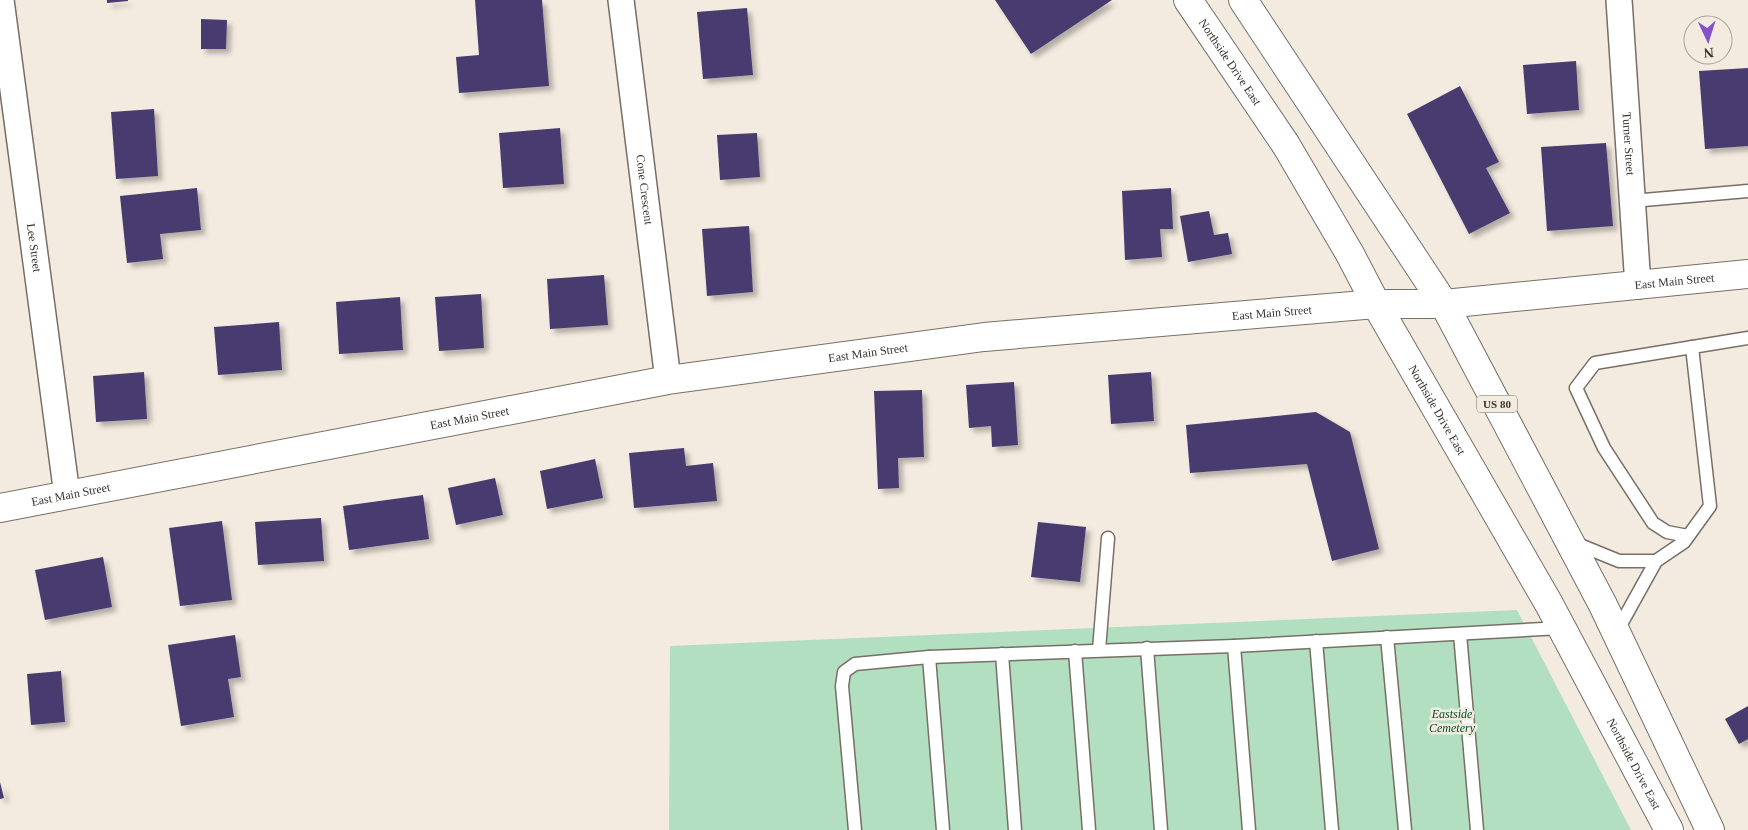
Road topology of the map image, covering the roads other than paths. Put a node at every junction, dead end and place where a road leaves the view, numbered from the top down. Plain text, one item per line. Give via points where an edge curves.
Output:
1 (1, 0) edge
2 (621, 0) edge
3 (1188, 0) edge
4 (1244, 0) edge
5 (1619, 0) edge
6 (2, 31) edge
7 (1748, 191) edge
8 (1632, 201) junction
9 (1748, 274) edge
10 (1638, 286) junction
11 (1376, 304) junction
12 (1444, 304) junction
13 (1748, 338) edge
14 (1692, 347) junction
15 (668, 380) junction
16 (67, 495) junction
17 (0, 508) edge
18 (1688, 536) junction
19 (1108, 538) dead end
20 (1569, 541) junction
21 (1656, 561) junction
22 (1562, 628) junction
23 (1616, 633) junction
24 (1460, 634) junction
25 (1387, 637) junction
26 (1316, 641) junction
27 (1234, 646) junction
28 (1147, 648) junction
29 (1099, 650) junction
30 (1075, 651) junction
31 (1002, 654) junction
32 (929, 657) junction
33 (855, 830) edge
34 (943, 830) edge
35 (1015, 830) edge
36 (1089, 830) edge
37 (1160, 830) edge
38 (1248, 830) edge
39 (1332, 830) edge
40 (1405, 830) edge
41 (1477, 830) edge
42 (1668, 830) edge
43 (1710, 830) edge

1 - 6 street, Lee Street
2 - 15 street, Cone Crescent
3 - 11 main road, Northside Drive East via 1286,145
4 - 12 main road, US 80
5 - 8 street, Turner Street
6 - 16 street, Lee Street
7 - 8 lane
8 - 10 street, Turner Street
9 - 10 main road, East Main Street
10 - 12 main road, East Main Street
11 - 12 main road, East Main Street
11 - 15 main road, East Main Street via 984,337
11 - 22 main road, Northside Drive East
12 - 20 main road, US 80
13 - 14 lane
14 - 18 lane via 1710,506
14 - 18 lane via 1595,363 1576,388 1604,448 1653,523 1667,532
15 - 16 main road, East Main Street
16 - 17 main road, East Main Street
18 - 21 lane
19 - 29 lane
20 - 21 lane via 1619,561
20 - 23 main road, US 80
21 - 23 lane
22 - 24 lane
22 - 42 main road, Northside Drive East
23 - 43 main road, US 80
24 - 25 lane
24 - 41 lane
25 - 26 lane
25 - 40 lane
26 - 27 lane
26 - 39 lane
27 - 28 lane
27 - 38 lane
28 - 29 lane
28 - 37 lane
29 - 30 lane
30 - 31 lane
30 - 36 lane
31 - 32 lane
31 - 35 lane
32 - 33 lane via 855,664 844,672 842,686
32 - 34 lane

